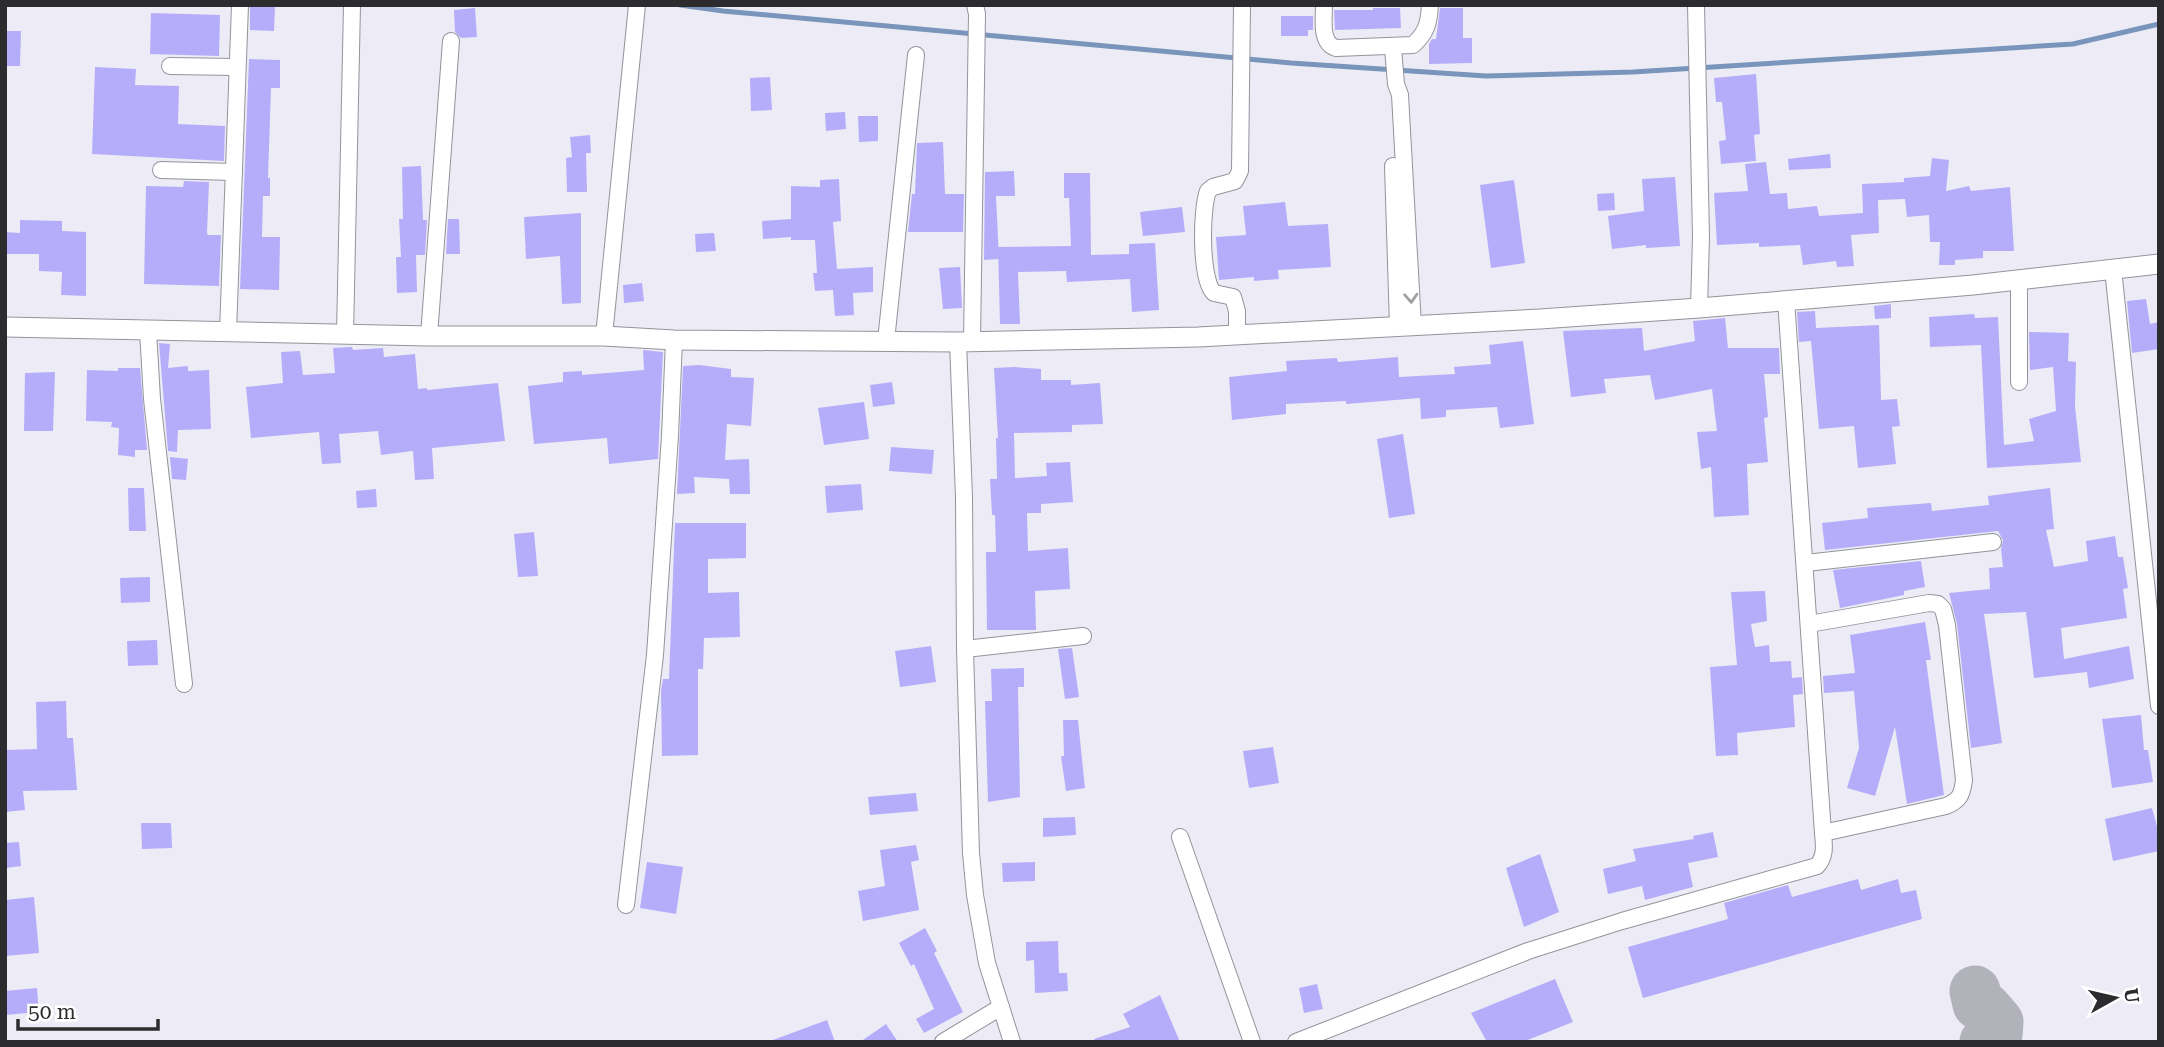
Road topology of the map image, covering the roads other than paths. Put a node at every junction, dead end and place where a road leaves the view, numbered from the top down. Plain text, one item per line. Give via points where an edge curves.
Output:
1 (240, 5) edge
2 (352, 5) edge
3 (637, 5) edge
4 (1242, 5) edge
5 (1324, 5) edge
6 (1430, 5) edge
7 (1696, 5) edge
8 (976, 10) edge
9 (450, 41) dead end
10 (916, 55) dead end
11 (170, 66) dead end
12 (1395, 66) junction
13 (237, 67) junction
14 (161, 170) dead end
15 (234, 172) junction
16 (2159, 264) edge
17 (2113, 269) junction
18 (2019, 279) junction
19 (1786, 300) junction
20 (1699, 308) junction
21 (1405, 326) junction
22 (5, 327) edge
23 (148, 331) junction
24 (228, 332) junction
25 (345, 335) junction
26 (1237, 335) junction
27 (429, 336) junction
28 (604, 337) junction
29 (674, 340) junction
30 (887, 341) junction
31 (965, 342) junction
32 (2019, 382) dead end
33 (1993, 542) dead end
34 (1806, 564) junction
35 (1809, 624) junction
36 (1083, 636) dead end
37 (965, 649) junction
38 (184, 684) dead end
39 (2159, 706) edge
40 (1823, 833) junction
41 (1180, 836) dead end
42 (626, 905) dead end
43 (1001, 1007) junction
44 (943, 1042) edge
45 (1012, 1042) edge
46 (1252, 1042) edge
47 (1296, 1042) edge

1 - 13 street
2 - 25 street
3 - 28 street
4 - 26 street via 1240,171 1235,181 1208,191 1204,223 1207,283 1214,293 1233,297
5 - 12 street via 1325,37 1331,47
6 - 12 street via 1425,33
7 - 20 street
8 - 31 street
9 - 27 street
10 - 30 street
11 - 13 street
12 - 21 street via 1400,95
13 - 15 street
14 - 15 street
15 - 24 street
16 - 17 street
17 - 18 street
17 - 39 street
18 - 19 street
18 - 32 street
19 - 20 street
19 - 34 street
20 - 21 street
21 - 26 street
22 - 23 street
23 - 24 street
23 - 38 street
24 - 25 street
25 - 27 street
26 - 31 street
27 - 28 street
28 - 29 street
29 - 30 street
29 - 42 street via 655,655
30 - 31 street
31 - 37 street
33 - 34 street
34 - 35 street
35 - 40 street
35 - 40 street via 1929,603 1943,609 1964,780 1958,801 1946,806
36 - 37 street
37 - 43 street via 975,895
40 - 47 street via 1824,858 1817,866 1528,951
41 - 46 street
43 - 44 street
43 - 45 street

